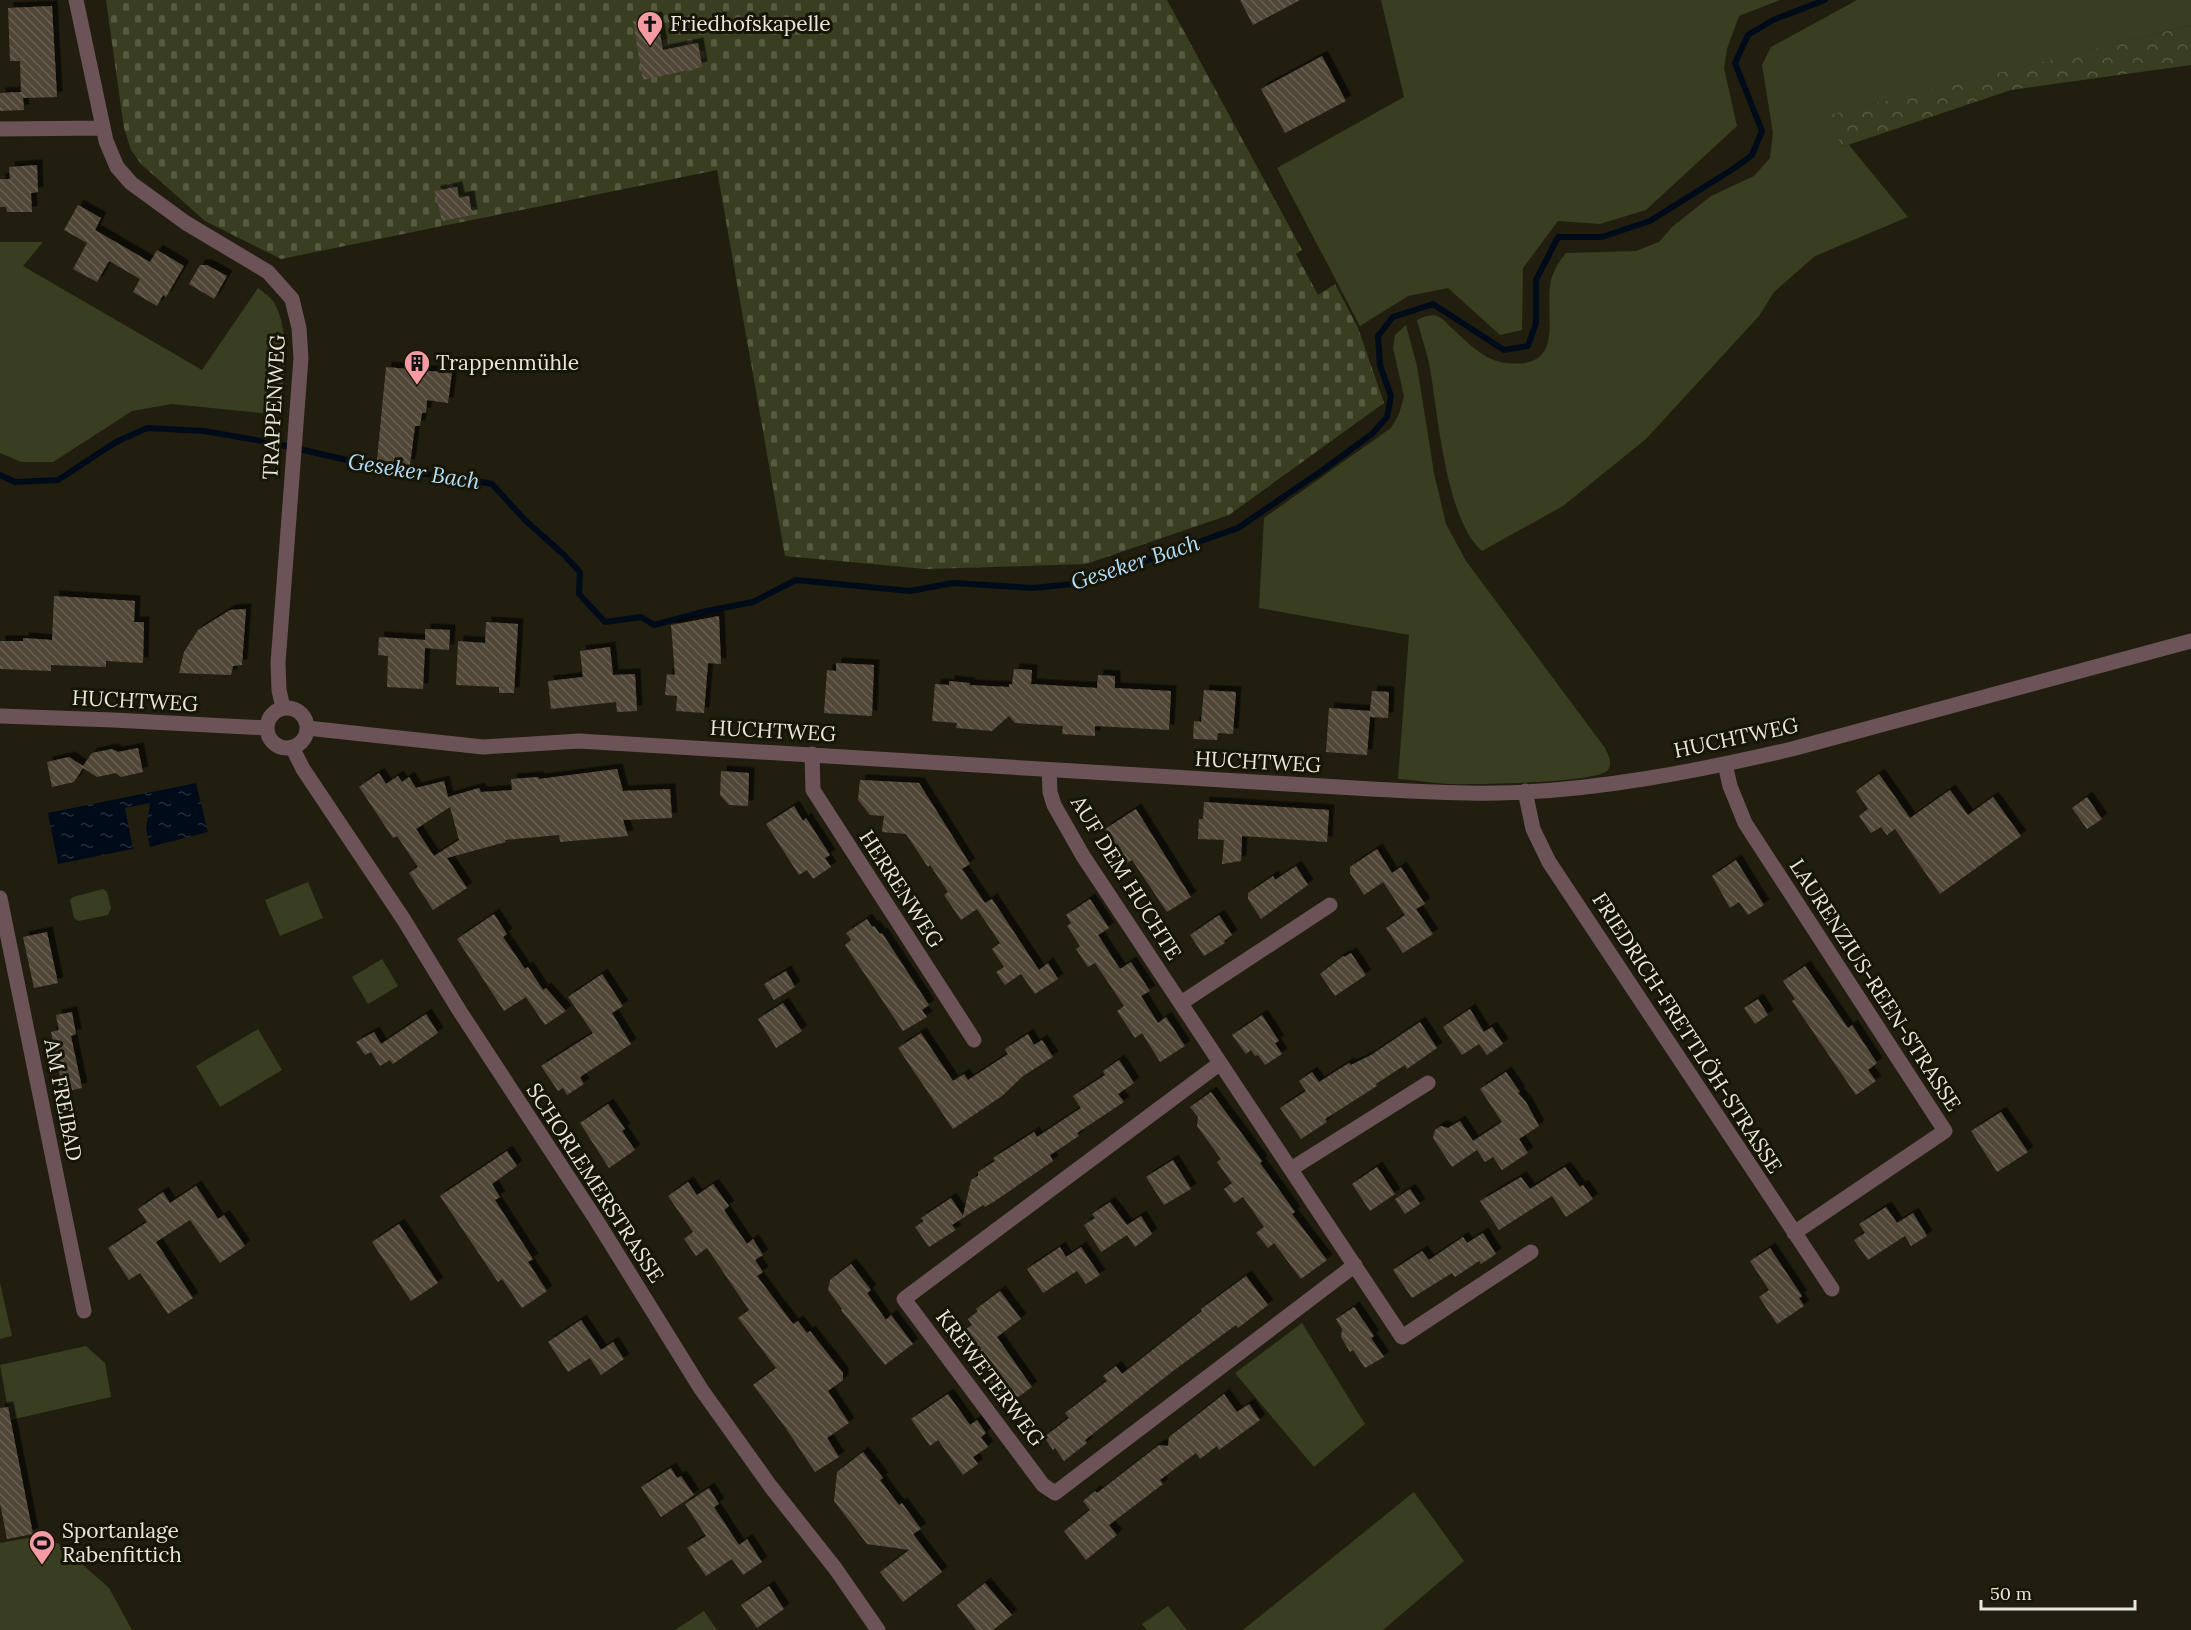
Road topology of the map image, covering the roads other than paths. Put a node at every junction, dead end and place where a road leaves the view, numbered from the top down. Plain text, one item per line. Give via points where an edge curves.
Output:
1 (76, 0) edge
2 (102, 128) junction
3 (0, 129) edge
4 (2191, 641) edge
5 (283, 708) junction
6 (0, 716) edge
7 (267, 728) junction
8 (307, 728) junction
9 (292, 747) junction
10 (812, 754) junction
11 (1725, 764) junction
12 (1049, 770) junction
13 (1525, 791) junction
14 (0, 898) edge
15 (1330, 905) dead end
16 (1181, 1003) junction
17 (974, 1040) dead end
18 (1220, 1064) junction
19 (1428, 1083) dead end
20 (1291, 1169) junction
21 (1794, 1233) junction
22 (1531, 1252) dead end
23 (1355, 1265) junction
24 (1832, 1289) dead end
25 (84, 1311) dead end
26 (878, 1630) edge

1 - 2 street, TRAPPENWEG
2 - 3 street
2 - 5 street, TRAPPENWEG via 110,154 131,183 186,223 268,272 292,299 301,358 278,663
4 - 11 street, HUCHTWEG
5 - 7 street via 274,713
5 - 8 street via 300,712
6 - 7 street, HUCHTWEG
7 - 9 street via 275,744
8 - 9 street via 303,740
8 - 10 street, HUCHTWEG via 483,747 579,741
9 - 26 street, SCHORLEMERSTRASSE via 701,1389
10 - 12 street, HUCHTWEG
10 - 17 street, HERRENWEG via 813,790
11 - 13 street, HUCHTWEG via 1600,784
11 - 21 street, LAURENZIUS-REEN-STRASSE via 1745,823 1944,1131
12 - 13 street, HUCHTWEG via 1371,789
12 - 16 street, AUF DEM HUCHTE via 1054,805
13 - 21 street, FRIEDRICH-FRETTLÖH-STRASSE via 1533,829 1549,862
14 - 25 street, AM FREIBAD
15 - 16 street
16 - 18 street, AUF DEM HUCHTE
18 - 20 street, AUF DEM HUCHTE
18 - 23 street, KREWETERWEG via 904,1299 1043,1485 1055,1493
19 - 20 street
20 - 23 street, AUF DEM HUCHTE
21 - 24 street, FRIEDRICH-FRETTLÖH-STRASSE
22 - 23 street, AUF DEM HUCHTE via 1402,1337

